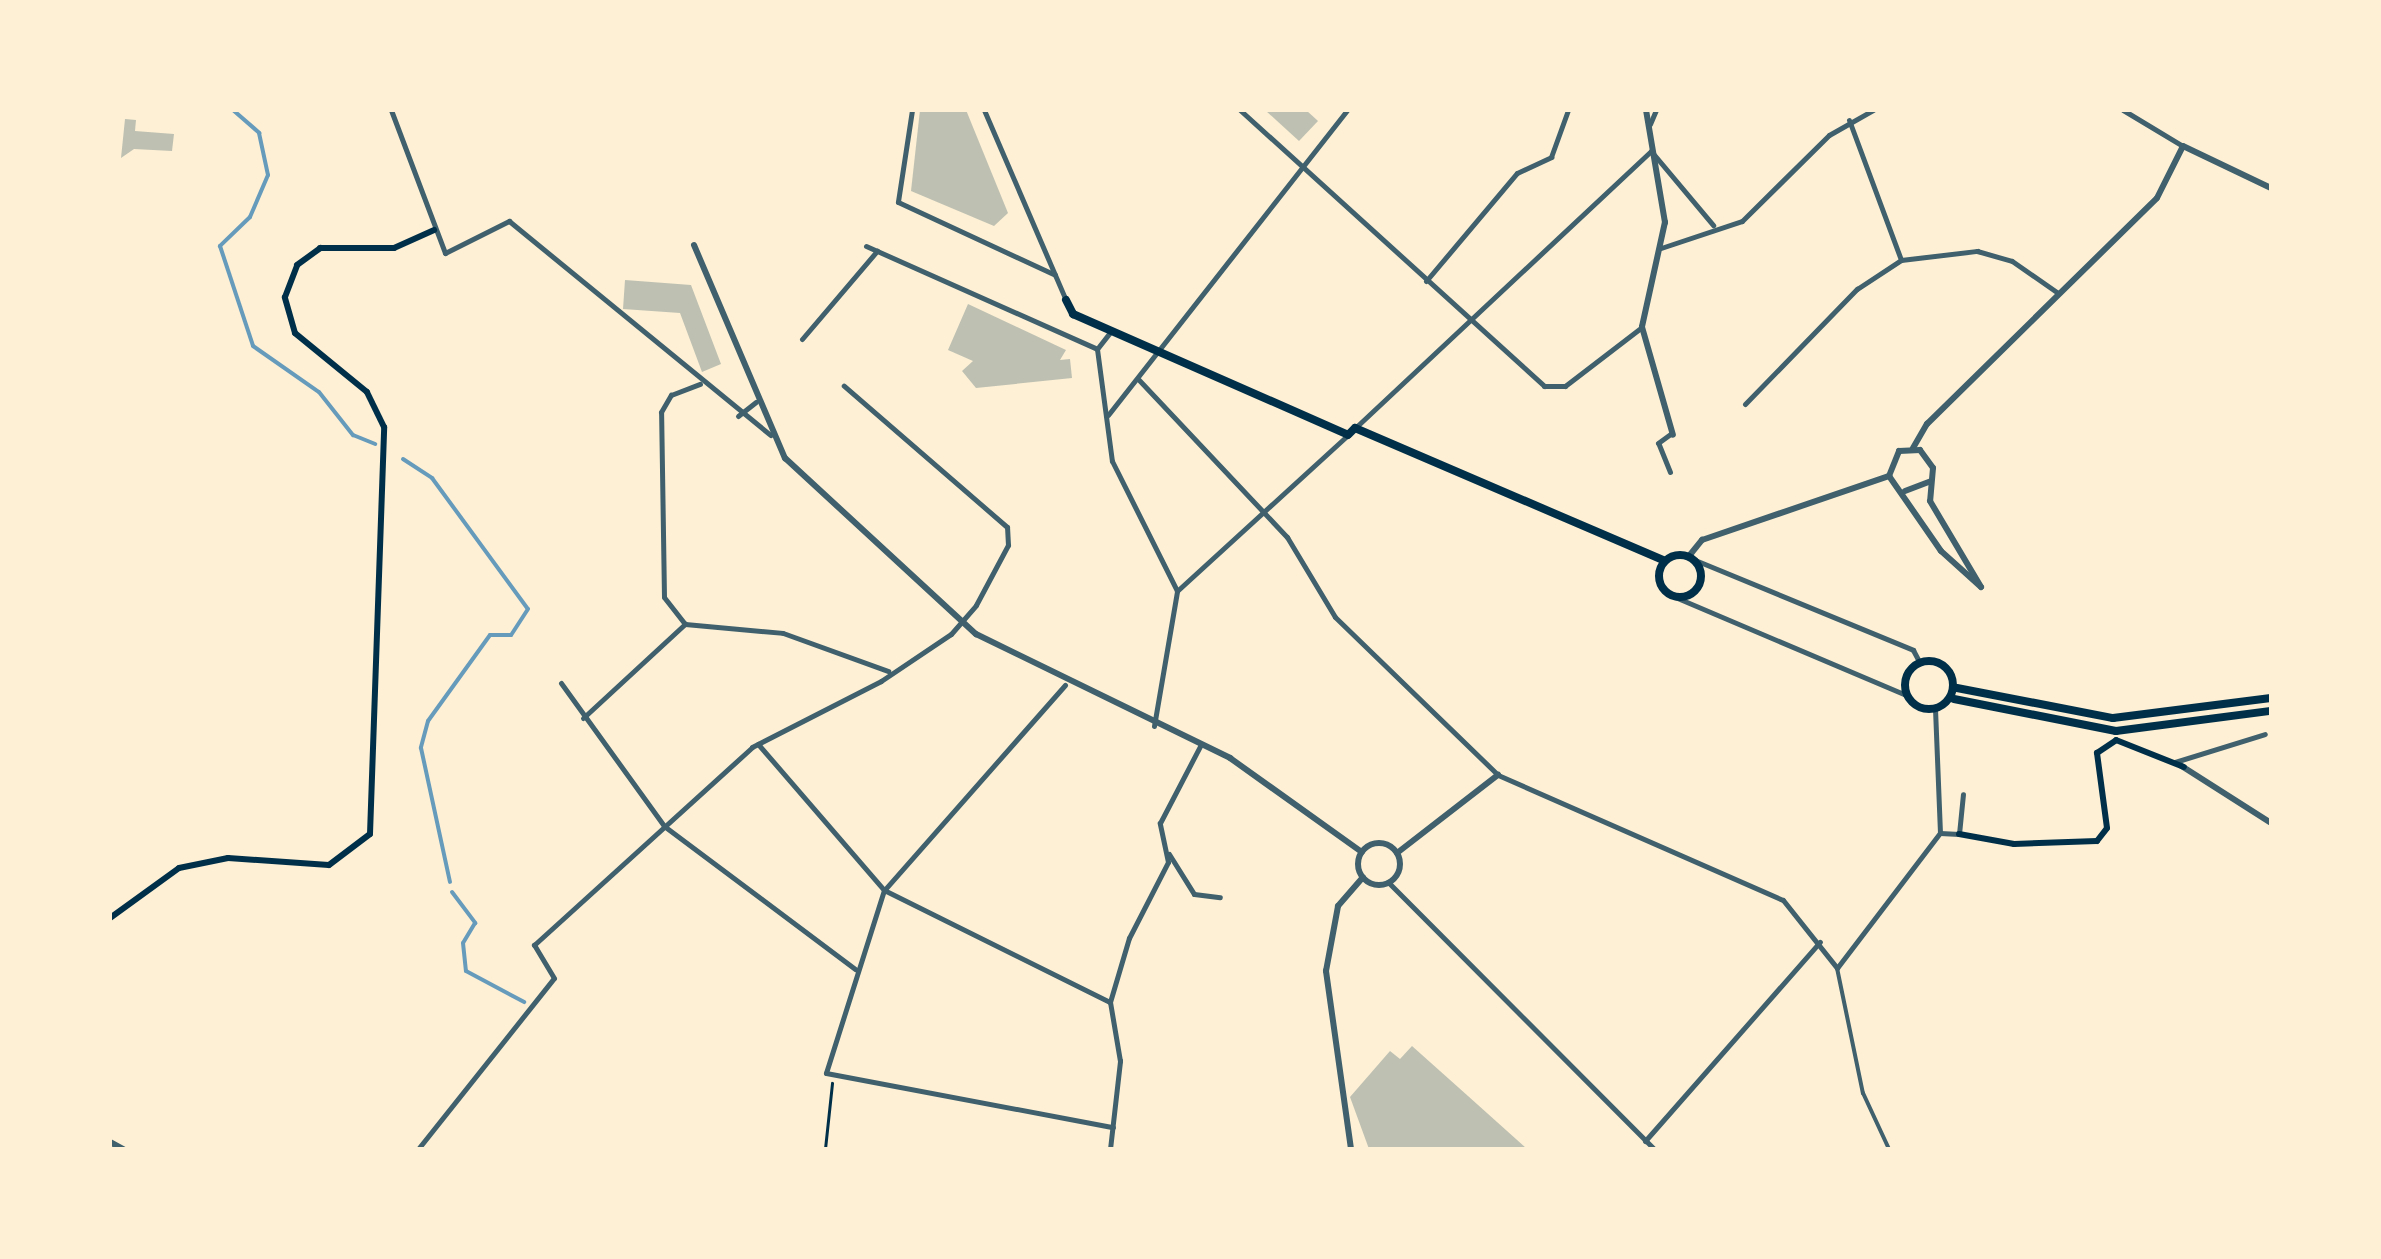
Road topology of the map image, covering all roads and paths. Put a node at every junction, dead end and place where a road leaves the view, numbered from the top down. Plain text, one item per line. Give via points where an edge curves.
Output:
1 (391, 110) edge
2 (912, 110) edge
3 (1240, 110) edge
4 (1347, 110) edge
5 (1568, 110) edge
6 (1646, 110) edge
7 (1656, 110) edge
8 (1874, 110) edge
9 (2123, 110) edge
10 (986, 111) edge
11 (1849, 120) junction
12 (1649, 126) junction
13 (2183, 146) junction
14 (1651, 151) junction
15 (1302, 167) junction
16 (2271, 188) edge
17 (1713, 224) dead end
18 (434, 230) junction
19 (694, 245) dead end
20 (866, 246) dead end
21 (1661, 248) junction
22 (877, 252) junction
23 (1901, 260) junction
24 (1055, 275) junction
25 (1426, 281) junction
26 (2058, 294) junction
27 (1066, 300) joint
28 (1469, 320) junction
29 (1642, 327) junction
30 (1111, 331) junction
31 (802, 339) dead end
32 (1097, 348) junction
33 (1161, 353) junction
34 (1139, 380) junction
35 (700, 384) junction
36 (844, 386) dead end
37 (756, 402) junction
38 (1745, 404) dead end
39 (738, 416) junction
40 (1108, 416) junction
41 (1352, 431) junction
42 (1673, 434) joint
43 (770, 435) junction
44 (1913, 448) junction
45 (1670, 472) dead end
46 (1890, 476) junction
47 (1929, 482) junction
48 (1904, 491) junction
49 (1264, 511) junction
50 (1692, 558) junction
51 (1665, 561) junction
52 (1178, 590) junction
53 (1675, 597) junction
54 (963, 620) junction
55 (685, 624) junction
56 (1920, 662) junction
57 (888, 671) junction
58 (560, 684) dead end
59 (1065, 685) junction
60 (1957, 688) junction
61 (1906, 695) junction
62 (2271, 698) edge
63 (1954, 699) junction
64 (1936, 707) junction
65 (2271, 710) edge
66 (583, 718) junction
67 (1154, 726) junction
68 (2266, 734) dead end
69 (758, 744) junction
70 (1200, 746) junction
71 (2173, 760) joint
72 (2184, 767) junction
73 (1498, 775) junction
74 (1964, 794) dead end
75 (2271, 823) edge
76 (664, 826) junction
77 (1940, 834) junction
78 (1959, 834) junction
79 (1362, 852) junction
80 (1397, 853) junction
81 (1169, 854) junction
82 (1364, 878) junction
83 (1388, 882) junction
84 (884, 890) junction
85 (1220, 896) dead end
86 (110, 918) edge
87 (1820, 942) junction
88 (1837, 968) junction
89 (855, 969) junction
90 (1110, 1002) junction
91 (832, 1082) junction
92 (1113, 1127) junction
93 (110, 1142) edge
94 (1644, 1142) junction
95 (122, 1149) edge
96 (418, 1149) edge
97 (825, 1149) edge
98 (1110, 1149) edge
99 (1351, 1149) edge
100 (1654, 1149) edge
101 (1889, 1149) edge

1 - 18 street
2 - 24 street via 898,202
3 - 15 street
4 - 15 street
5 - 25 street via 1551,157 1517,173
6 - 12 street
7 - 12 street
8 - 11 street
9 - 13 street
10 - 24 street
11 - 21 street via 1742,222
11 - 23 street
12 - 14 street
13 - 16 street
13 - 26 street via 2157,198
14 - 17 street
14 - 21 street via 1665,202
14 - 28 street
15 - 25 street
15 - 33 street
18 - 35 street via 445,253 510,220
18 - 86 main road via 394,248 320,248 297,265 285,298 295,333 367,392 383,421 370,834 328,865 237,858 179,868
19 - 37 street
20 - 22 street
21 - 29 street
22 - 31 street
22 - 32 street
23 - 26 street via 1977,252 2012,262
23 - 38 street via 1857,289
24 - 27 street
25 - 28 street
26 - 44 street
27 - 30 main road via 1073,314
28 - 29 street via 1555,389
28 - 41 street
29 - 42 street
30 - 32 street
30 - 33 main road
32 - 40 street
33 - 34 street
33 - 41 main road
34 - 40 street
34 - 49 street
35 - 39 street
35 - 55 street via 671,396 660,412 664,597
36 - 54 street via 1008,527 1008,546
37 - 39 street
37 - 43 street
39 - 43 street
40 - 52 street via 1112,461
41 - 49 street
41 - 51 main road
42 - 45 street via 1658,443
43 - 54 street
44 - 46 street via 1894,456
44 - 47 street via 1930,461
46 - 48 street
46 - 50 street via 1702,540
47 - 48 street
47 - 48 street via 1956,553 1982,587 1941,551
49 - 52 street
49 - 73 street via 1335,617
50 - 51 main road
50 - 53 main road via 1701,583
50 - 56 street via 1913,650
51 - 53 main road via 1658,578
52 - 67 street
53 - 61 street
54 - 57 street
54 - 59 street
55 - 57 street via 783,633
55 - 66 street
56 - 60 main road via 1948,671
56 - 61 main road via 1902,674
57 - 69 street
58 - 66 street
59 - 67 street
59 - 84 street
60 - 62 main road via 2053,712 2152,718
60 - 63 main road
61 - 64 main road
63 - 64 main road
63 - 65 main road via 2051,724 2170,730
64 - 77 street
66 - 76 street
67 - 70 street
68 - 71 street
69 - 76 street
69 - 84 street
70 - 79 street via 1266,780
70 - 81 street via 1160,823
71 - 72 street
72 - 75 street
72 - 78 main road via 2116,740 2096,753 2107,828 2097,841 2014,844
73 - 80 street
73 - 87 street via 1595,824 1783,900
74 - 78 street
76 - 89 street
76 - 96 street via 534,945 554,978
77 - 78 street
77 - 88 street
79 - 80 street via 1380,843
79 - 82 street
80 - 83 street
81 - 85 street via 1194,894
81 - 90 street
82 - 83 street
82 - 99 street via 1338,906 1326,971
83 - 94 street
84 - 89 street
84 - 90 street
87 - 88 street
87 - 94 street
88 - 101 street via 1862,1092
89 - 91 street via 826,1074
90 - 92 street via 1120,1061
91 - 92 street
91 - 97 path
92 - 98 street
93 - 95 street
94 - 100 street

